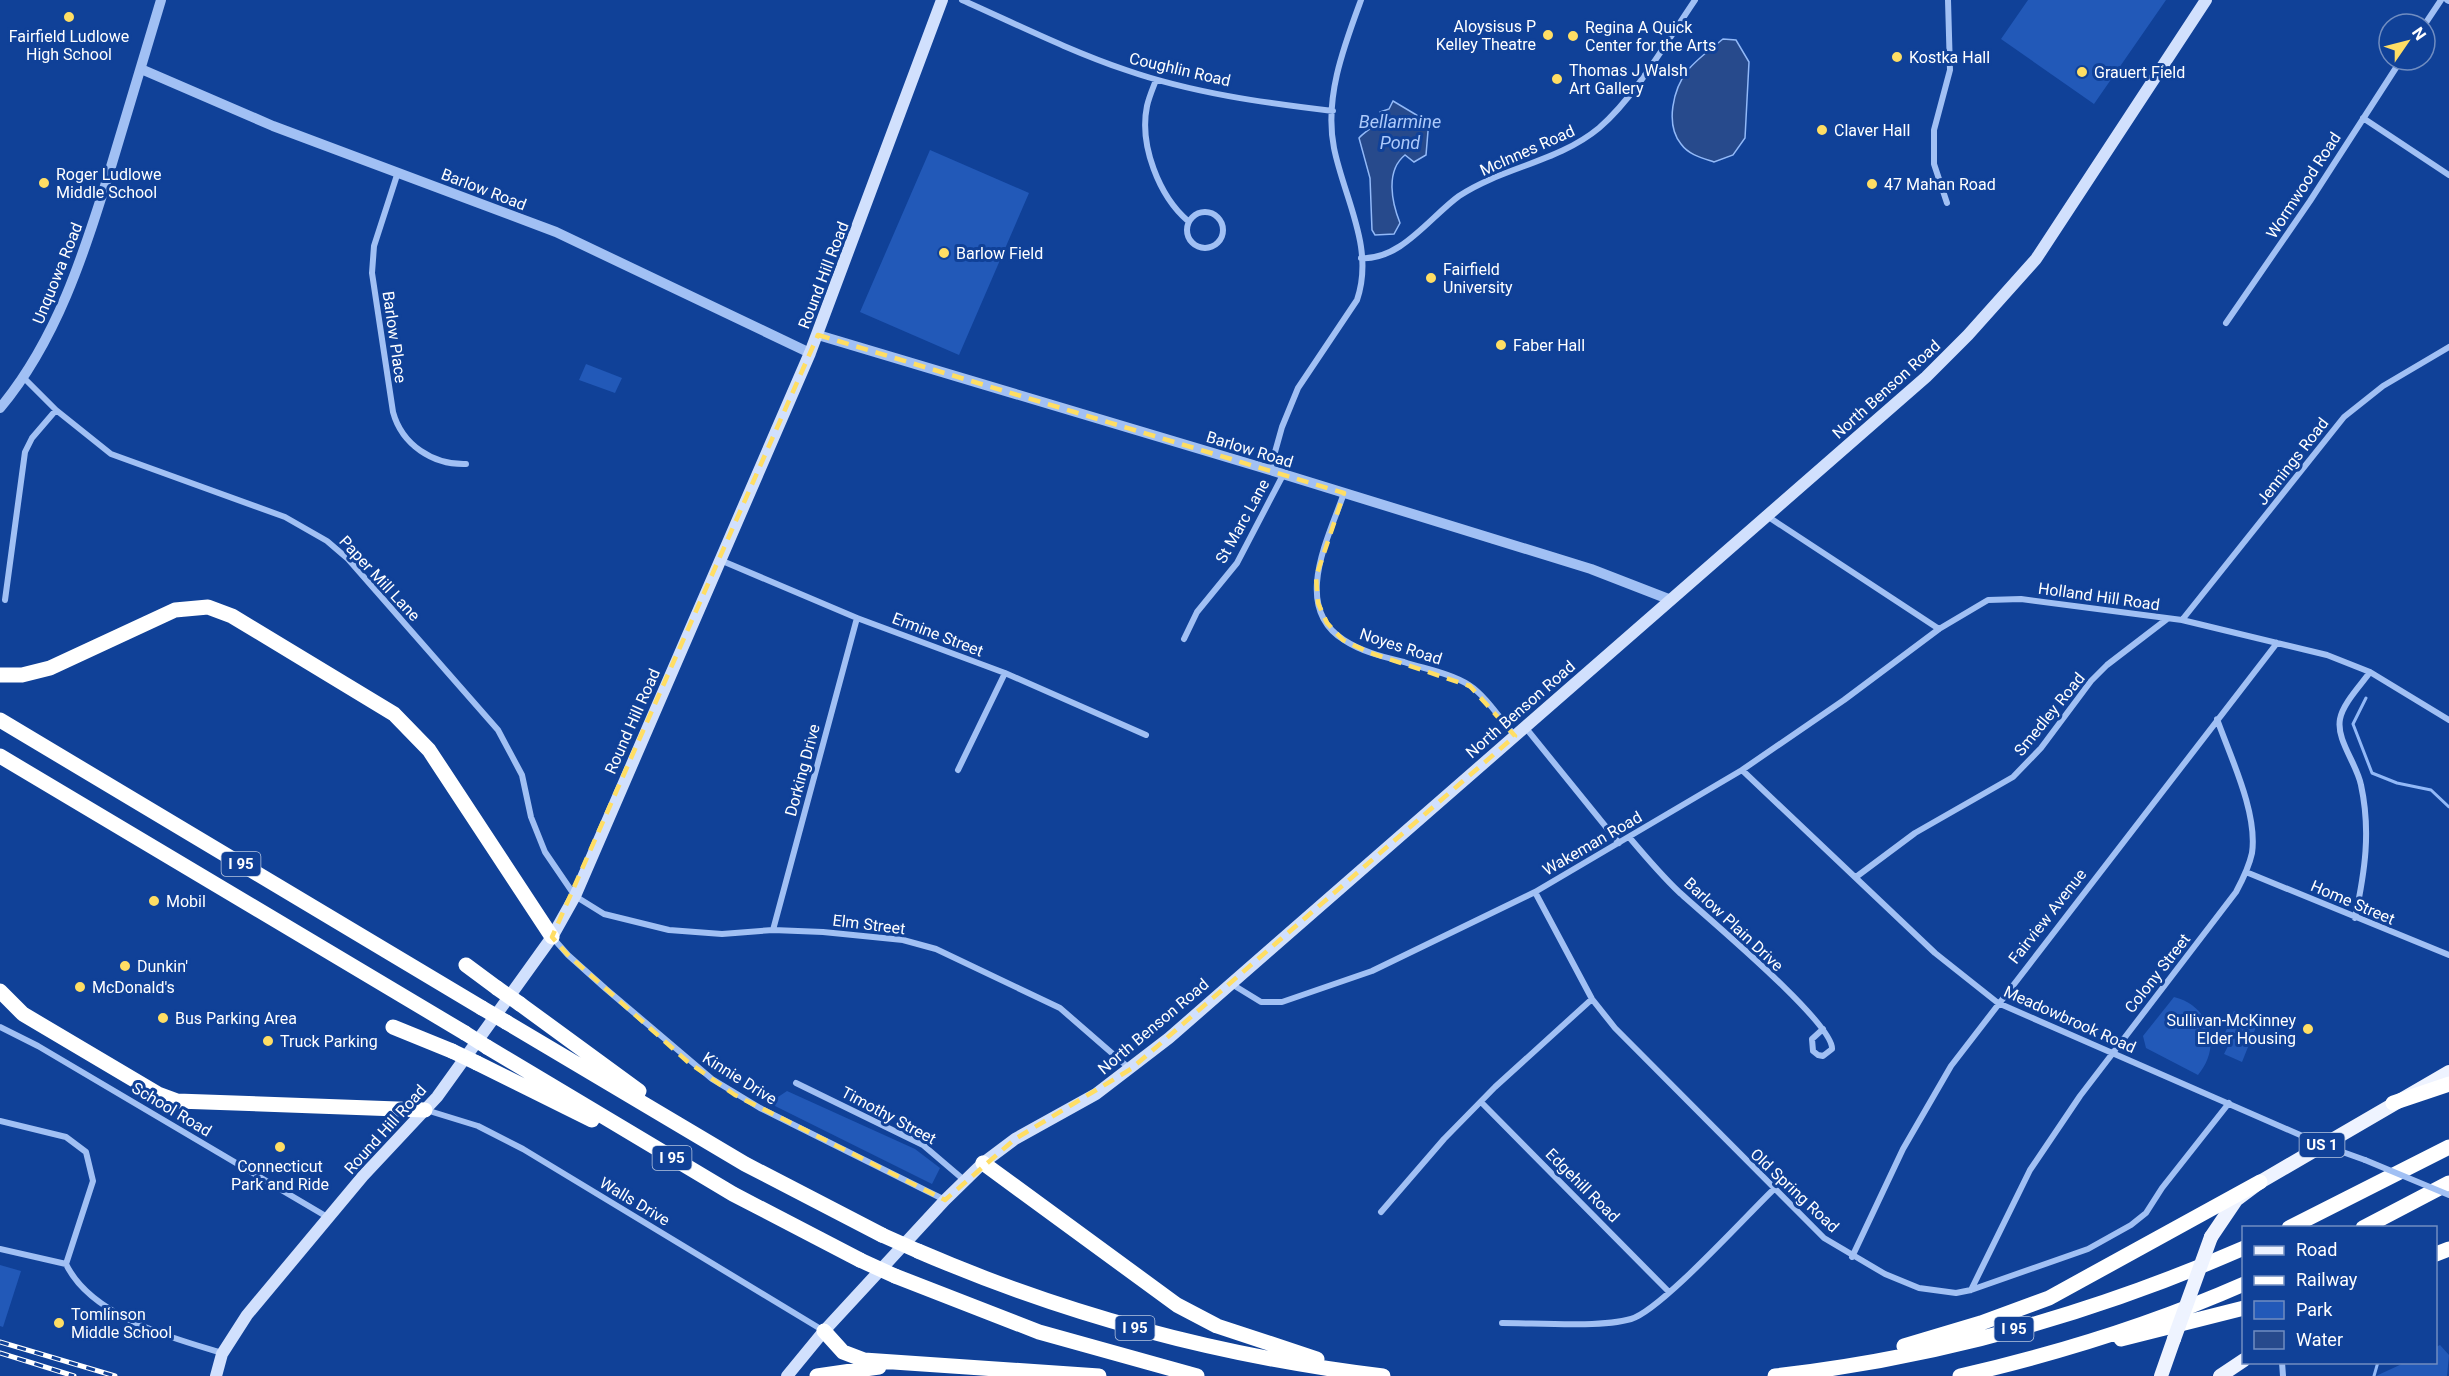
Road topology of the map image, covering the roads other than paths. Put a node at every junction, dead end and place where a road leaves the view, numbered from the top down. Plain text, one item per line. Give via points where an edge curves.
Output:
1 (160, 0) edge
2 (942, 0) edge
3 (962, 0) edge
4 (1361, 0) edge
5 (1695, 0) edge
6 (1948, 0) edge
7 (2206, 0) edge
8 (141, 69) junction
9 (2393, 72) edge
10 (1156, 80) junction
11 (1333, 111) junction
12 (2362, 118) junction
13 (398, 172) junction
14 (2449, 175) edge
15 (1947, 202) dead end
16 (1188, 221) junction
17 (1361, 258) junction
18 (2226, 323) dead end
19 (818, 335) junction
20 (2449, 347) edge
21 (810, 353) junction
22 (24, 378) junction
23 (0, 408) edge
24 (56, 410) junction
25 (466, 464) dead end
26 (1270, 470) junction
27 (1283, 475) junction
28 (1344, 493) junction
29 (1767, 516) junction
30 (720, 560) junction
31 (5, 600) dead end
32 (1671, 600) junction
33 (857, 618) junction
34 (2167, 619) junction
35 (2182, 620) junction
36 (1939, 629) junction
37 (1184, 639) dead end
38 (2277, 643) junction
39 (2370, 672) junction
40 (1005, 673) junction
41 (0, 675) edge
42 (2217, 719) junction
43 (0, 720) edge
44 (2449, 720) edge
45 (1520, 731) junction
46 (1146, 735) dead end
47 (0, 756) edge
48 (958, 770) dead end
49 (1742, 770) junction
50 (1629, 837) junction
51 (1619, 843) junction
52 (2247, 872) junction
53 (1856, 877) junction
54 (1535, 892) junction
55 (575, 896) junction
56 (2355, 918) junction
57 (773, 930) junction
58 (552, 937) junction
59 (2449, 955) edge
60 (466, 965) dead end
61 (1230, 983) junction
62 (0, 991) edge
63 (1592, 999) junction
64 (1998, 1003) junction
65 (0, 1027) edge
66 (393, 1027) dead end
67 (1823, 1029) dead end
68 (2112, 1053) junction
69 (1131, 1069) junction
70 (2449, 1072) edge
71 (796, 1083) dead end
72 (2449, 1084) edge
73 (1481, 1102) junction
74 (2229, 1103) junction
75 (2393, 1103) junction
76 (425, 1110) junction
77 (0, 1121) edge
78 (711, 1144) junction
79 (2323, 1145) junction
80 (2449, 1147) edge
81 (983, 1163) junction
82 (698, 1173) junction
83 (964, 1180) junction
84 (2260, 1182) junction
85 (2449, 1183) edge
86 (1773, 1190) junction
87 (2449, 1195) edge
88 (945, 1200) junction
89 (1381, 1212) dead end
90 (329, 1218) junction
91 (2291, 1226) edge
92 (2365, 1226) edge
93 (0, 1249) edge
94 (2242, 1249) edge
95 (1852, 1257) junction
96 (66, 1264) junction
97 (2242, 1285) edge
98 (1971, 1290) junction
99 (1669, 1292) junction
100 (2242, 1309) edge
101 (1502, 1323) dead end
102 (824, 1331) junction
103 (2048, 1353) junction
104 (222, 1354) junction
105 (2242, 1361) edge
106 (937, 1364) junction
107 (1820, 1370) junction
108 (1360, 1373) junction
109 (216, 1376) edge
110 (787, 1376) edge
111 (817, 1376) edge
112 (1099, 1376) edge
113 (1197, 1376) edge
114 (1383, 1376) edge
115 (1775, 1376) edge
116 (1960, 1376) edge
117 (2161, 1376) edge
118 (2220, 1376) edge

1 - 8 street, Unquowa Road
2 - 19 main road, Round Hill Road
3 - 10 street, Coughlin Road via 1098,60
4 - 11 street via 1338,67
5 - 17 street, McInnes Road via 1623,103 1599,128 1557,154 1462,194 1397,248 1371,259
6 - 15 street via 1950,70 1934,130 1934,164
7 - 29 main road, North Benson Road via 2036,259 1926,377
8 - 13 street, Barlow Road via 273,126
8 - 22 street, Unquowa Road via 92,228 62,306
9 - 12 street, Wormwood Road
10 - 11 street, Coughlin Road
10 - 16 street via 1147,107 1149,152 1167,196
11 - 17 street via 1334,147 1360,230
12 - 14 street
12 - 18 street, Wormwood Road
13 - 21 street, Barlow Road via 556,232
13 - 25 street, Barlow Place via 374,246 372,273 393,412 401,431 415,447 437,461
16 - 16 street via 1187,235 1195,246 1208,248 1220,241 1223,228 1217,216 1198,212
17 - 26 street via 1358,300 1298,388
19 - 21 main road, Round Hill Road
19 - 26 street, Barlow Road
20 - 35 street, Jennings Road via 2383,386 2344,417
21 - 30 main road, Round Hill Road
22 - 23 street, Unquowa Road
22 - 24 street, Paper Mill Lane
24 - 31 street via 25,452
24 - 55 street, Paper Mill Lane via 111,454 285,517 327,541 348,559 506,743 522,775 531,817 545,852
26 - 27 street, Barlow Road
27 - 28 street, Barlow Road
27 - 37 street, St Marc Lane via 1237,563 1197,612
28 - 32 street, Barlow Road via 1591,569
28 - 45 street, Noyes Road via 1316,577 1318,603 1327,623 1343,640 1368,652 1470,686
29 - 32 main road, North Benson Road
29 - 36 street
30 - 33 street, Ermine Street
30 - 55 main road, Round Hill Road
32 - 45 main road, North Benson Road
33 - 40 street, Ermine Street
33 - 57 street, Dorking Drive
34 - 35 street, Holland Hill Road
34 - 36 street, Holland Hill Road via 2004,598 1988,600
34 - 53 street, Smedley Road via 2091,681 2041,748 2013,777 1916,833
35 - 38 street, Holland Hill Road
36 - 49 street, Wakeman Road
38 - 39 street, Holland Hill Road via 2344,660
38 - 42 street, Fairview Avenue
39 - 44 street, Holland Hill Road
39 - 56 street via 2341,716 2340,726 2361,781 2367,822 2365,871
40 - 46 street, Ermine Street
40 - 48 street
41 - 58 highway via 22,675 50,668 185,608 208,607 232,616 407,724 429,750
42 - 52 street, Colony Street via 2249,816 2253,841
42 - 64 street, Fairview Avenue
43 - 78 highway, I 95, bridge
45 - 51 street, Noyes Road
45 - 61 main road, North Benson Road
47 - 82 highway, I 95, bridge
49 - 50 street, Wakeman Road
49 - 53 street, Meadowbrook Road
50 - 51 street, Wakeman Road
50 - 67 street, Barlow Plain Drive via 1662,875 1766,970
51 - 54 street, Wakeman Road
52 - 56 street, Home Street
52 - 68 street, Colony Street
53 - 64 street, Meadowbrook Road via 1935,953
54 - 61 street, Wakeman Road via 1372,971 1282,1002 1261,1002
54 - 63 street, Old Spring Road
55 - 57 street, Elm Street via 604,914 669,930 722,934
55 - 58 main road, Round Hill Road
56 - 59 street, Home Street
57 - 69 street, Elm Street via 903,940 936,949 1060,1008
58 - 76 main road, Round Hill Road
58 - 88 street, Kinnie Drive via 568,956 712,1079 760,1108
60 - 78 highway, bridge
61 - 69 main road, North Benson Road
62 - 76 highway via 23,1014 158,1094 177,1101
63 - 73 street
63 - 86 street, Old Spring Road via 1615,1028
64 - 68 street, Meadowbrook Road
64 - 95 street, Fairview Avenue via 1951,1066 1903,1149
65 - 90 street, School Road
66 - 82 highway, bridge via 452,1051
68 - 74 street, Meadowbrook Road
68 - 98 street, Colony Street via 2030,1170
69 - 81 main road, North Benson Road via 1096,1094 1015,1139
70 - 75 main road, US 1
71 - 83 street, Timothy Street via 923,1145
72 - 75 highway
73 - 89 street
73 - 99 street, Edgehill Road
74 - 79 street, Meadowbrook Road
74 - 98 street, Old Spring Road via 2132,1226 2088,1250
75 - 79 main road, US 1
76 - 90 main road, Round Hill Road
76 - 102 street, Walls Drive via 478,1126 523,1149
77 - 96 street via 66,1137 86,1152 93,1181
78 - 108 highway, I 95, bridge via 882,1235 1023,1293 1133,1327 1245,1354
79 - 84 main road, US 1
79 - 87 street, Meadowbrook Road, bridge
80 - 91 highway
81 - 83 main road, North Benson Road
81 - 108 highway via 1122,1268 1196,1316 1239,1335
82 - 113 highway, I 95, bridge via 896,1276 1039,1332
83 - 88 main road, North Benson Road
84 - 107 highway via 2027,1307
84 - 117 main road, US 1, bridge via 2236,1200 2211,1237
85 - 92 highway
86 - 95 street, Old Spring Road via 1824,1238
86 - 99 street
88 - 102 main road, North Benson Road
90 - 104 main road, Round Hill Road via 247,1315
93 - 96 street
94 - 107 highway, I 95 via 2147,1287 2046,1320 1934,1349
95 - 98 street, Old Spring Road via 1919,1287 1956,1293
96 - 104 street via 74,1281 90,1295 153,1332
97 - 103 highway, I 95 via 2160,1317
99 - 101 street via 1629,1320
100 - 103 highway
102 - 106 highway via 843,1352 856,1358
102 - 110 main road, North Benson Road
103 - 116 highway, I 95
104 - 109 main road, Round Hill Road
105 - 118 main road
106 - 111 highway
106 - 112 highway
107 - 115 highway, I 95
108 - 114 highway, I 95

